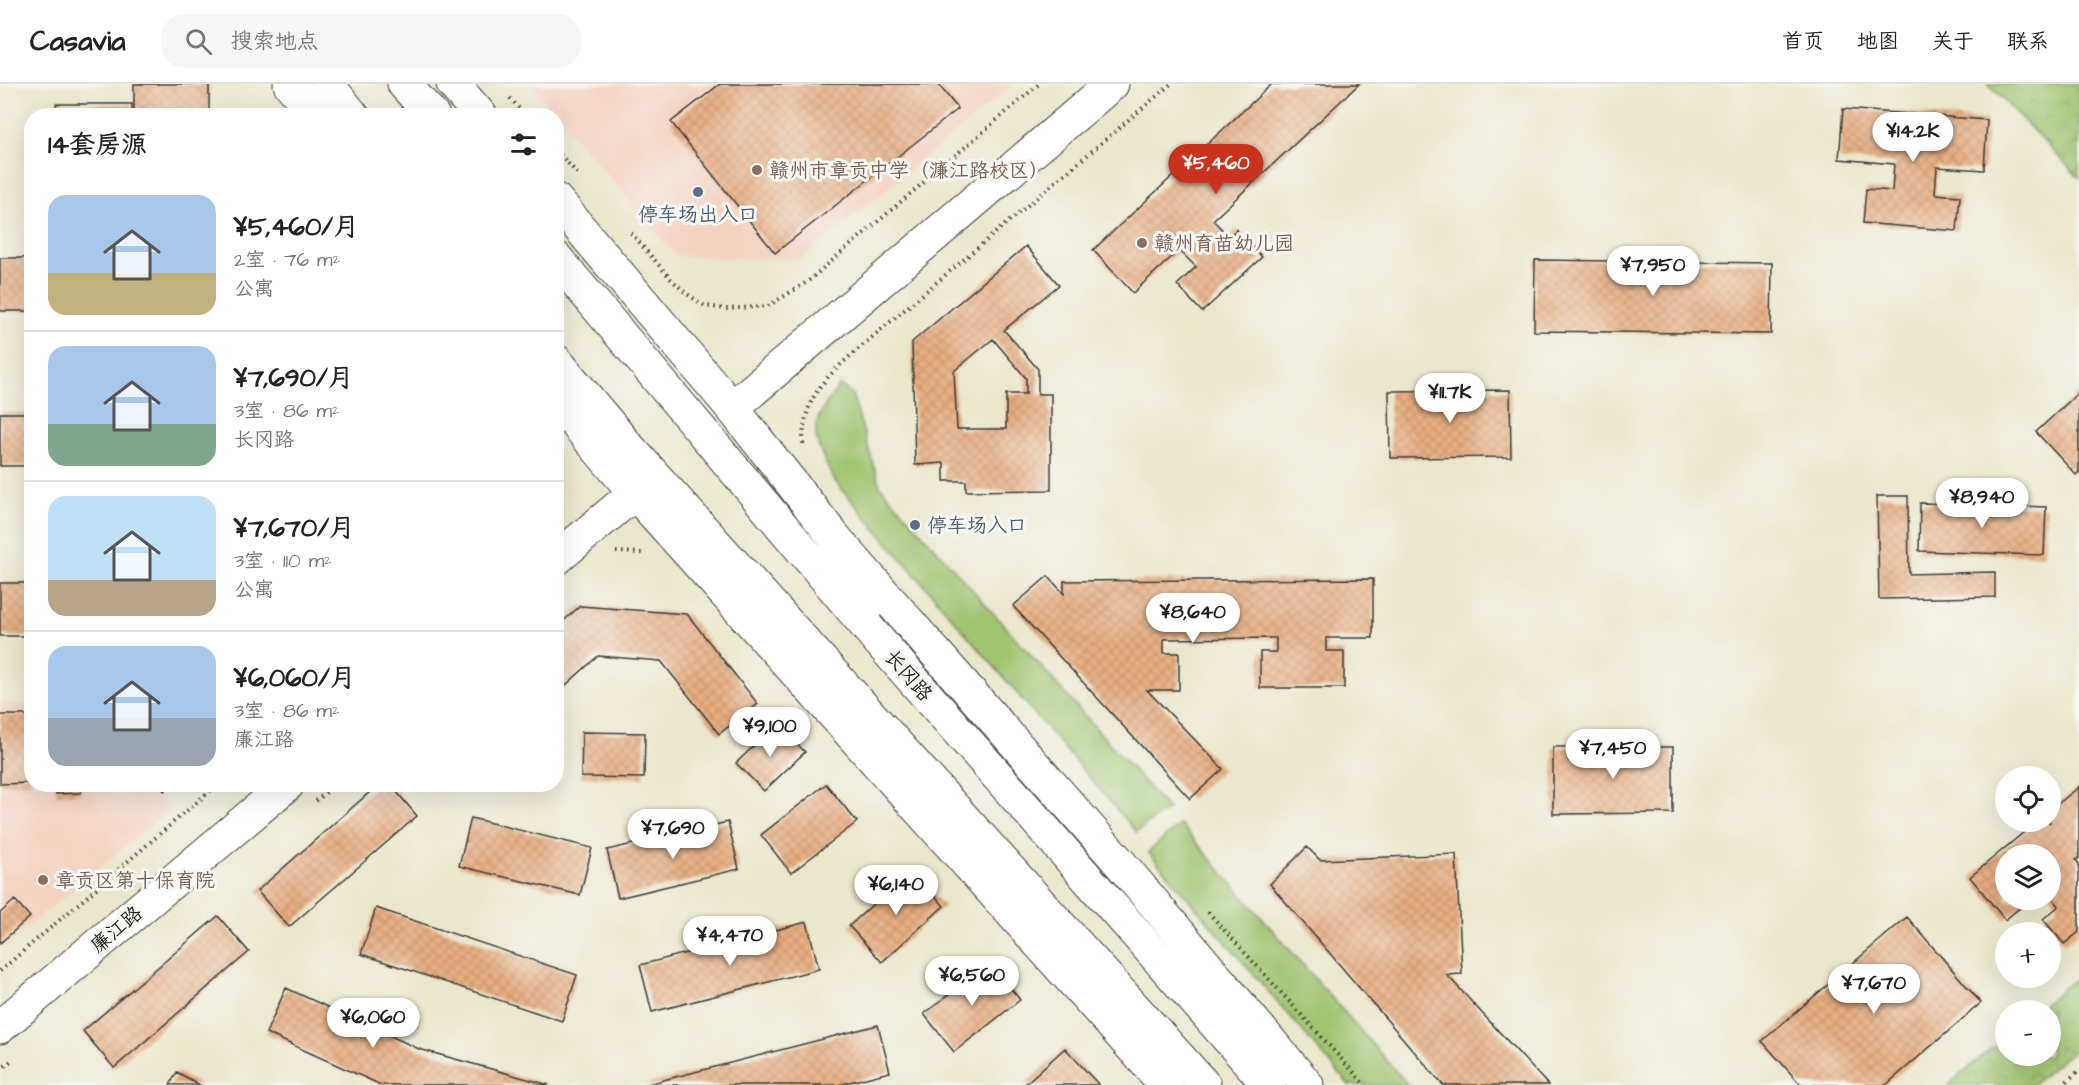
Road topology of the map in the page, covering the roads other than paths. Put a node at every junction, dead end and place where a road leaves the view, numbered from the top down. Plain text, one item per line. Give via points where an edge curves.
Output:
1 (290, 84) edge
2 (327, 84) edge
3 (404, 84) edge
4 (453, 84) edge
5 (1112, 84) edge
6 (310, 108) edge
7 (346, 108) edge
8 (426, 108) edge
9 (474, 108) edge
10 (564, 211) edge
11 (564, 267) edge
12 (564, 371) edge
13 (732, 408) junction
14 (564, 409) edge
15 (635, 493) junction
16 (835, 538) junction
17 (564, 552) edge
18 (746, 616) junction
19 (878, 640) junction
20 (847, 689) junction
21 (279, 792) edge
22 (0, 1027) edge
23 (1166, 1085) edge
24 (1204, 1085) edge
25 (1269, 1085) edge
26 (1307, 1085) edge

1 - 6 street
2 - 7 street
3 - 8 street
4 - 9 street
5 - 13 street
10 - 13 street
11 - 19 street, 长冈路
12 - 20 street
13 - 16 street
14 - 15 street
15 - 17 street
15 - 18 street
16 - 19 street
16 - 26 street via 1120,863
18 - 20 street
18 - 23 street
19 - 25 street, 长冈路
20 - 24 street
21 - 22 street, 廉江路

